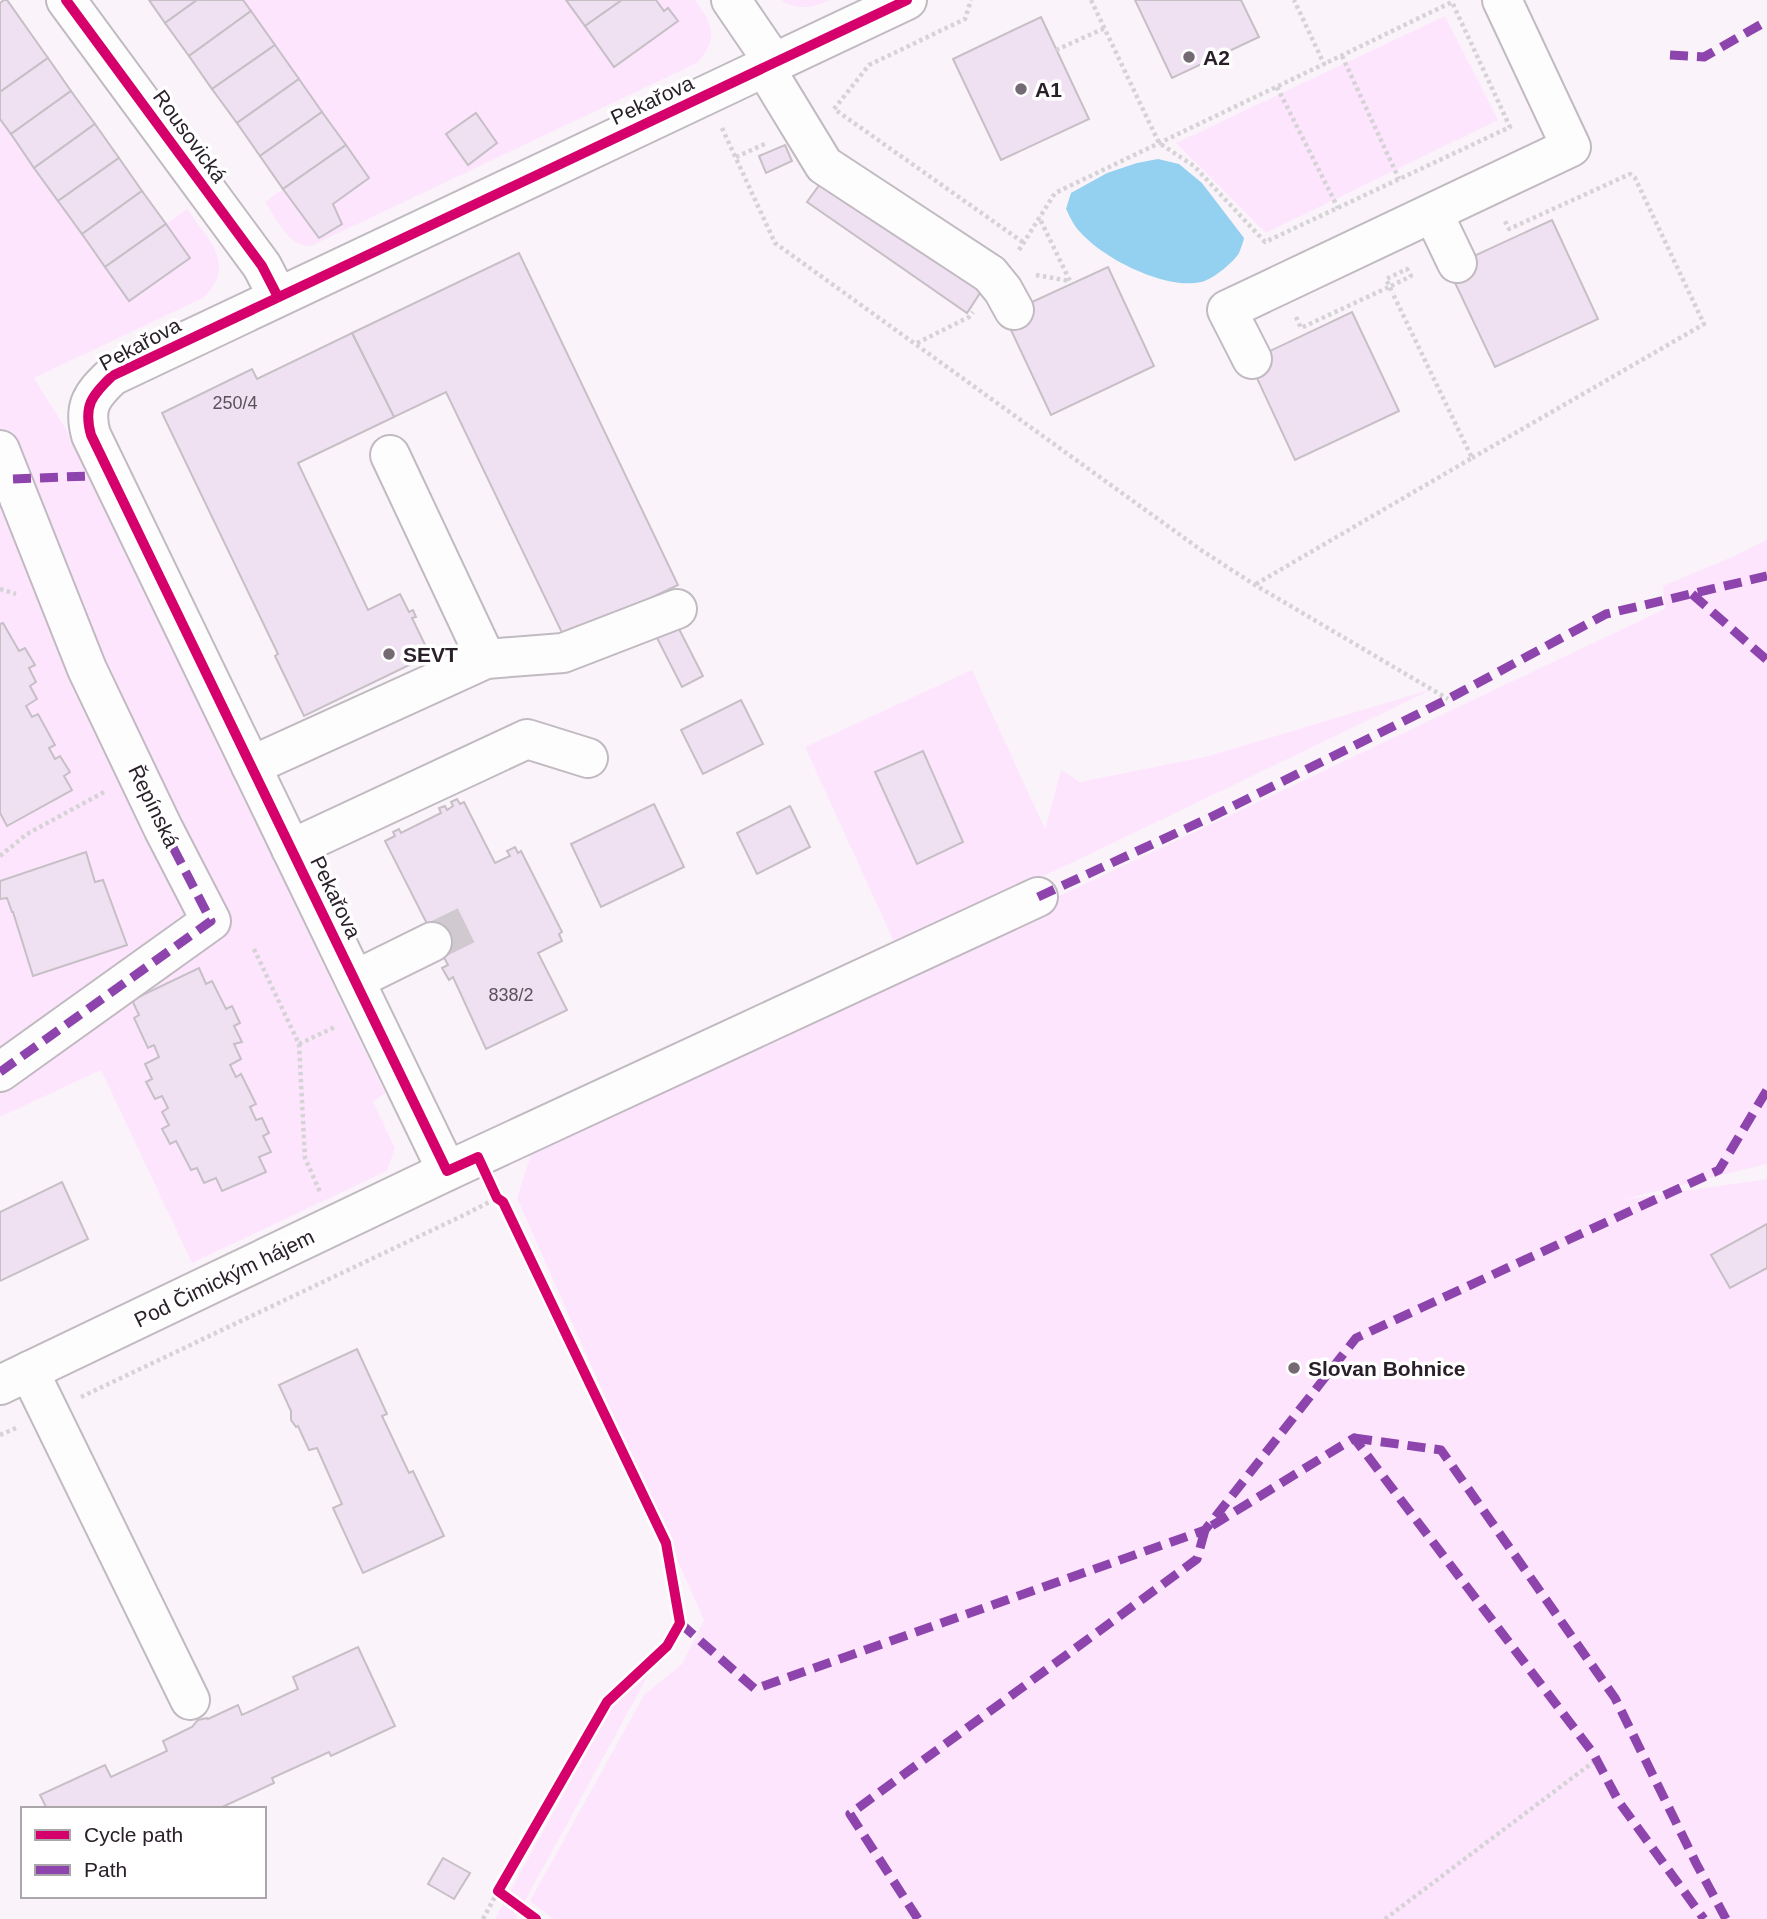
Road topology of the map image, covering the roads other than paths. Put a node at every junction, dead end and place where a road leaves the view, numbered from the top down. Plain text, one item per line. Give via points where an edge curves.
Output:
1 (66, 0) edge
2 (731, 0) edge
3 (907, 0) edge
4 (1502, 0) edge
5 (769, 65) junction
6 (1433, 213) junction
7 (1457, 263) dead end
8 (1005, 287) road end
9 (278, 297) junction
10 (1252, 359) dead end
11 (0, 450) edge
12 (390, 455) dead end
13 (677, 609) dead end
14 (486, 659) junction
15 (588, 758) dead end
16 (251, 766) junction
17 (292, 849) junction
18 (1038, 897) dead end
19 (432, 942) tunnel mouth
20 (355, 980) junction
21 (0, 1072) edge
22 (447, 1171) junction
23 (15, 1378) edge
24 (190, 1700) dead end

1 - 9 street, Rousovická via 262,266
2 - 5 street
3 - 5 street, Pekařova
4 - 6 street via 1572,147
5 - 8 street via 824,165
5 - 9 street, Pekařova
6 - 7 street
6 - 10 street via 1227,310
9 - 16 street, Pekařova via 112,376 88,407 91,435
11 - 21 street, Řepínská via 86,669 211,921
12 - 14 street
13 - 14 street via 563,653
14 - 16 street
15 - 17 street via 527,739
16 - 17 street, Pekařova
17 - 20 street, Pekařova
18 - 22 street, Pod Čimickým hájem
19 - 20 street
20 - 22 street, Pekařova
22 - 23 street, Pod Čimickým hájem
23 - 24 street via 49,1412

